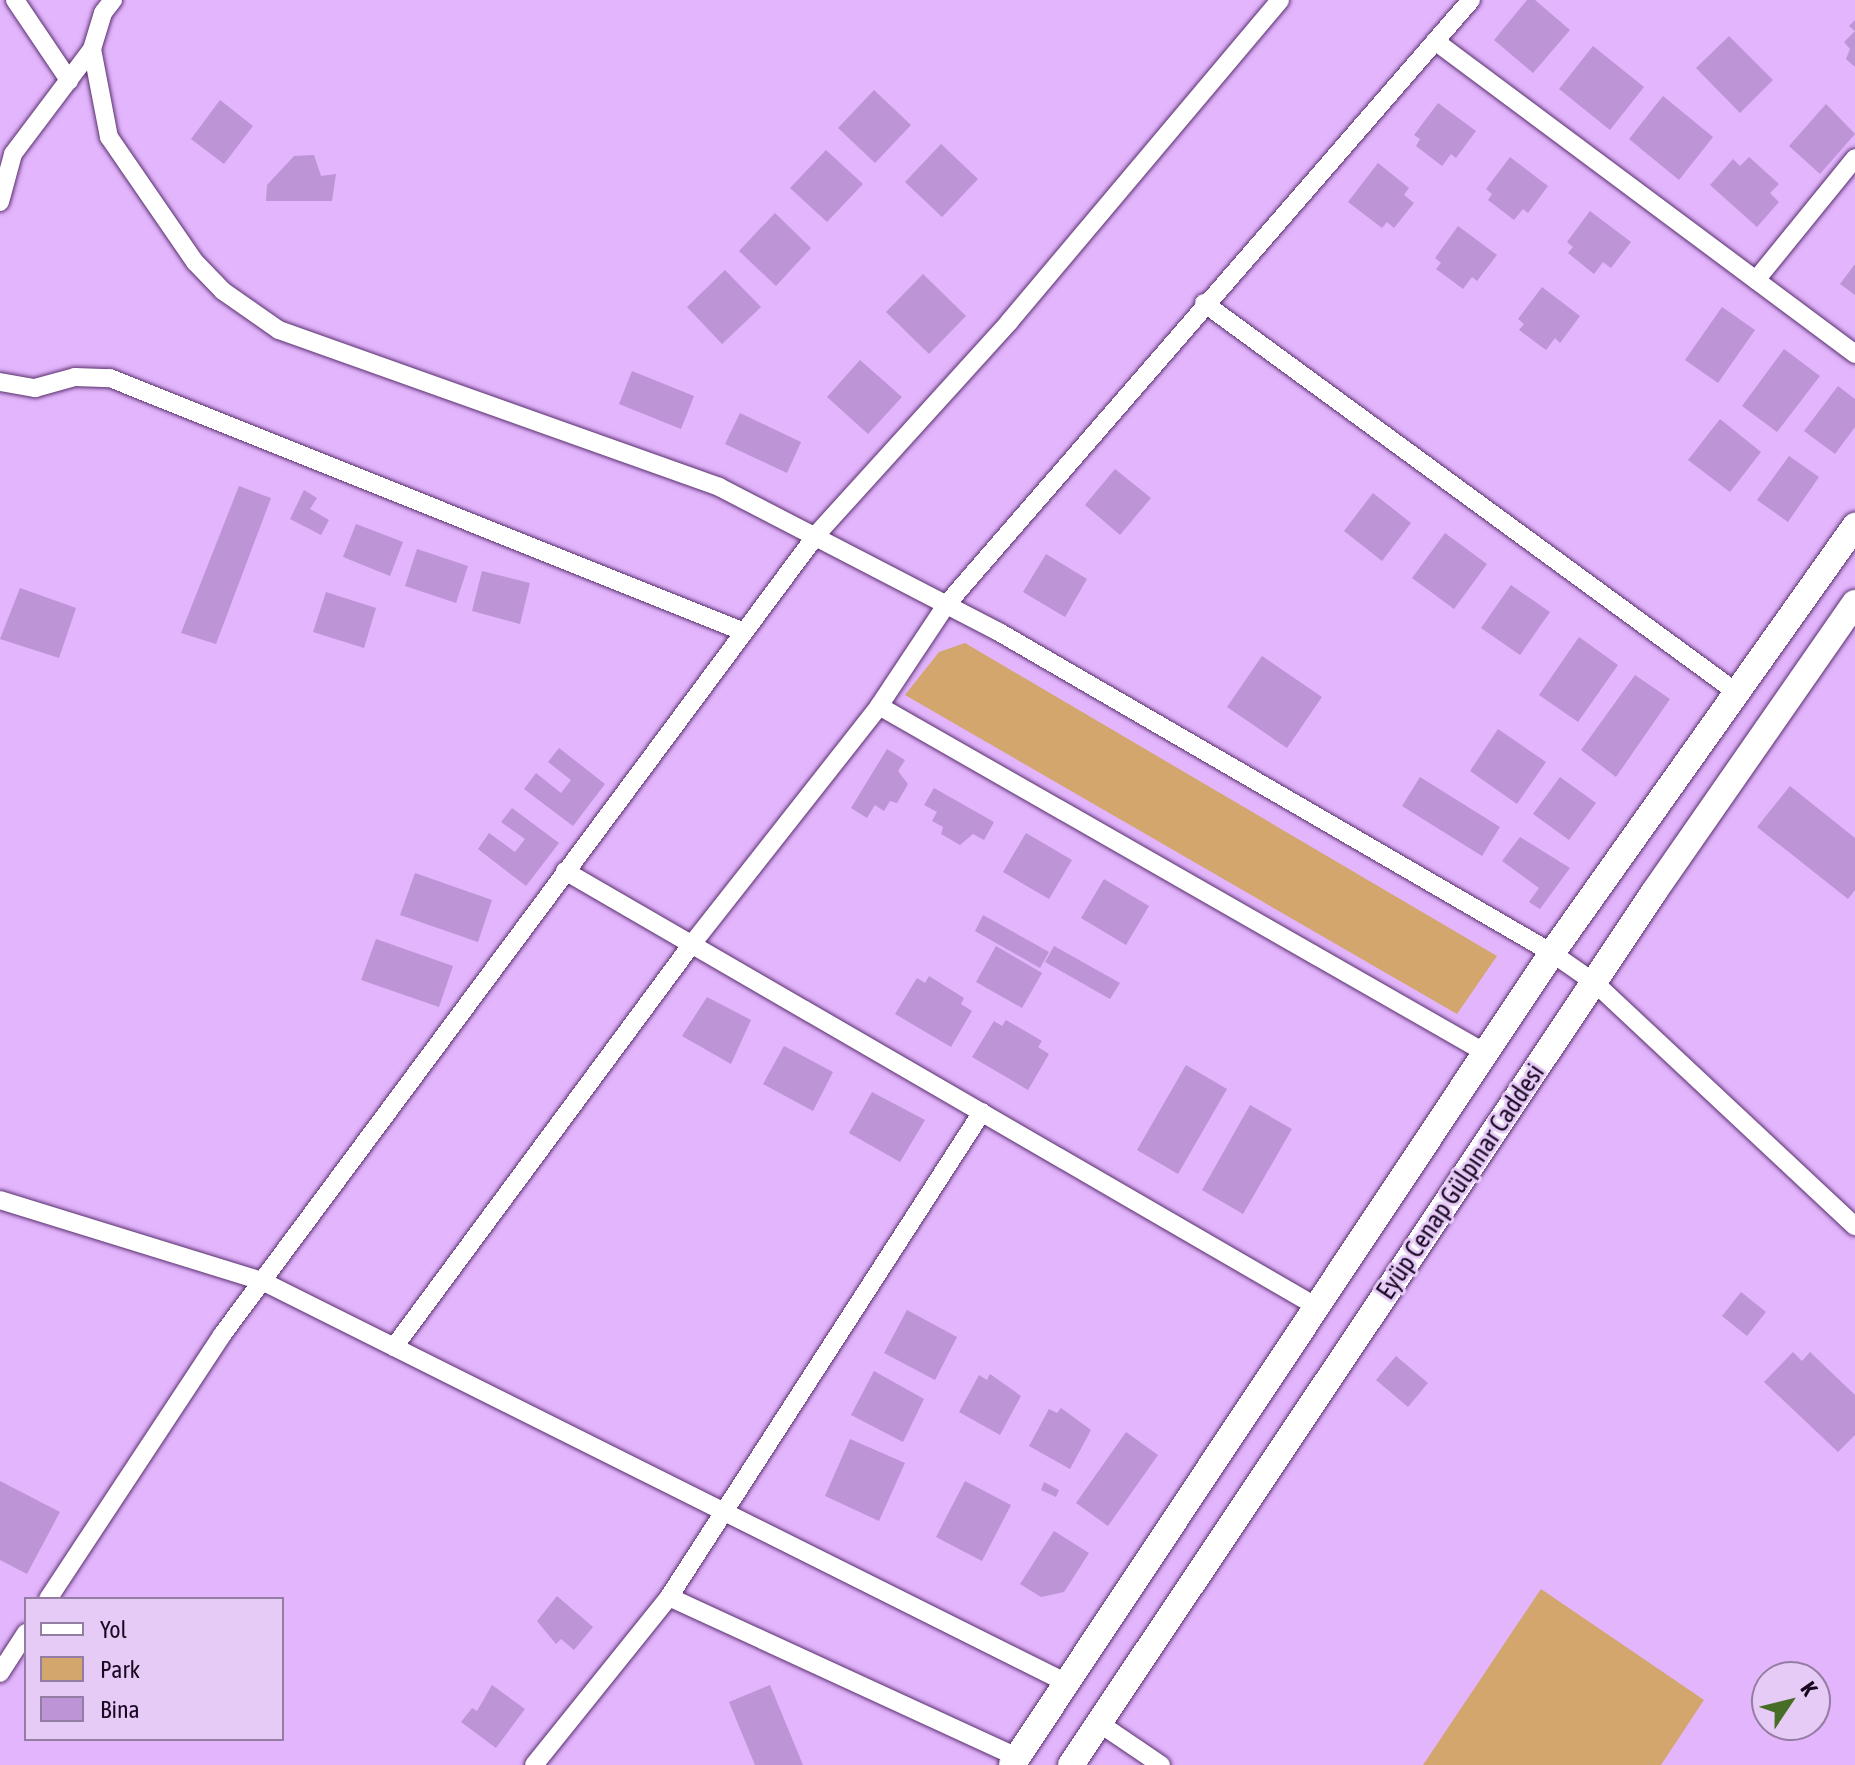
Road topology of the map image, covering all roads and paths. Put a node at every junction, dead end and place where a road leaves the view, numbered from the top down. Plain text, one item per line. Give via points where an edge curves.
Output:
1 (15, 0) edge
2 (113, 0) edge
3 (1280, 0) edge
4 (1471, 0) edge
5 (1435, 41) junction
6 (92, 49) junction
7 (69, 80) junction
8 (1855, 158) edge
9 (0, 202) edge
10 (1756, 280) junction
11 (1204, 303) junction
12 (1855, 354) edge
13 (0, 382) edge
14 (1855, 526) edge
15 (817, 534) junction
16 (946, 605) junction
17 (1851, 617) edge
18 (744, 632) junction
19 (1736, 692) junction
20 (879, 706) junction
21 (565, 871) junction
22 (692, 944) junction
23 (1552, 953) junction
24 (1595, 983) junction
25 (1486, 1053) junction
26 (982, 1112) junction
27 (0, 1200) edge
28 (1855, 1226) edge
29 (262, 1281) junction
30 (1319, 1308) junction
31 (394, 1347) junction
32 (726, 1512) junction
33 (49, 1597) edge
34 (669, 1597) junction
35 (24, 1636) edge
36 (0, 1673) edge
37 (1067, 1683) junction
38 (1099, 1723) junction
39 (1014, 1761) edge
40 (534, 1765) edge
41 (1071, 1765) edge
42 (1161, 1765) edge

1 - 7 street
2 - 6 street via 103,13
3 - 15 street via 1009,322
4 - 5 street
5 - 10 street
5 - 11 street
6 - 7 street
6 - 15 street via 109,137 195,262 223,291 279,330 719,487
7 - 9 street via 13,154
8 - 10 street
10 - 12 street
11 - 16 street
11 - 19 street
13 - 18 street via 35,388 75,377 110,378
14 - 19 main road
15 - 16 street
15 - 18 street
16 - 20 street
16 - 23 street
17 - 24 main road, Eyüp Cenap Gülpınar Caddesi
18 - 21 street
19 - 23 main road
20 - 22 street
20 - 25 street
21 - 22 street
21 - 29 street
22 - 26 street
22 - 31 street
23 - 24 street
23 - 25 main road
24 - 28 street
24 - 38 main road, Eyüp Cenap Gülpınar Caddesi
25 - 30 main road
26 - 30 street
26 - 32 street
27 - 29 street
29 - 31 street
29 - 33 street
30 - 37 main road
31 - 32 street
32 - 34 street
32 - 37 street
34 - 39 street
34 - 40 street
35 - 36 street
37 - 39 main road
38 - 41 main road, Eyüp Cenap Gülpınar Caddesi
38 - 42 street

